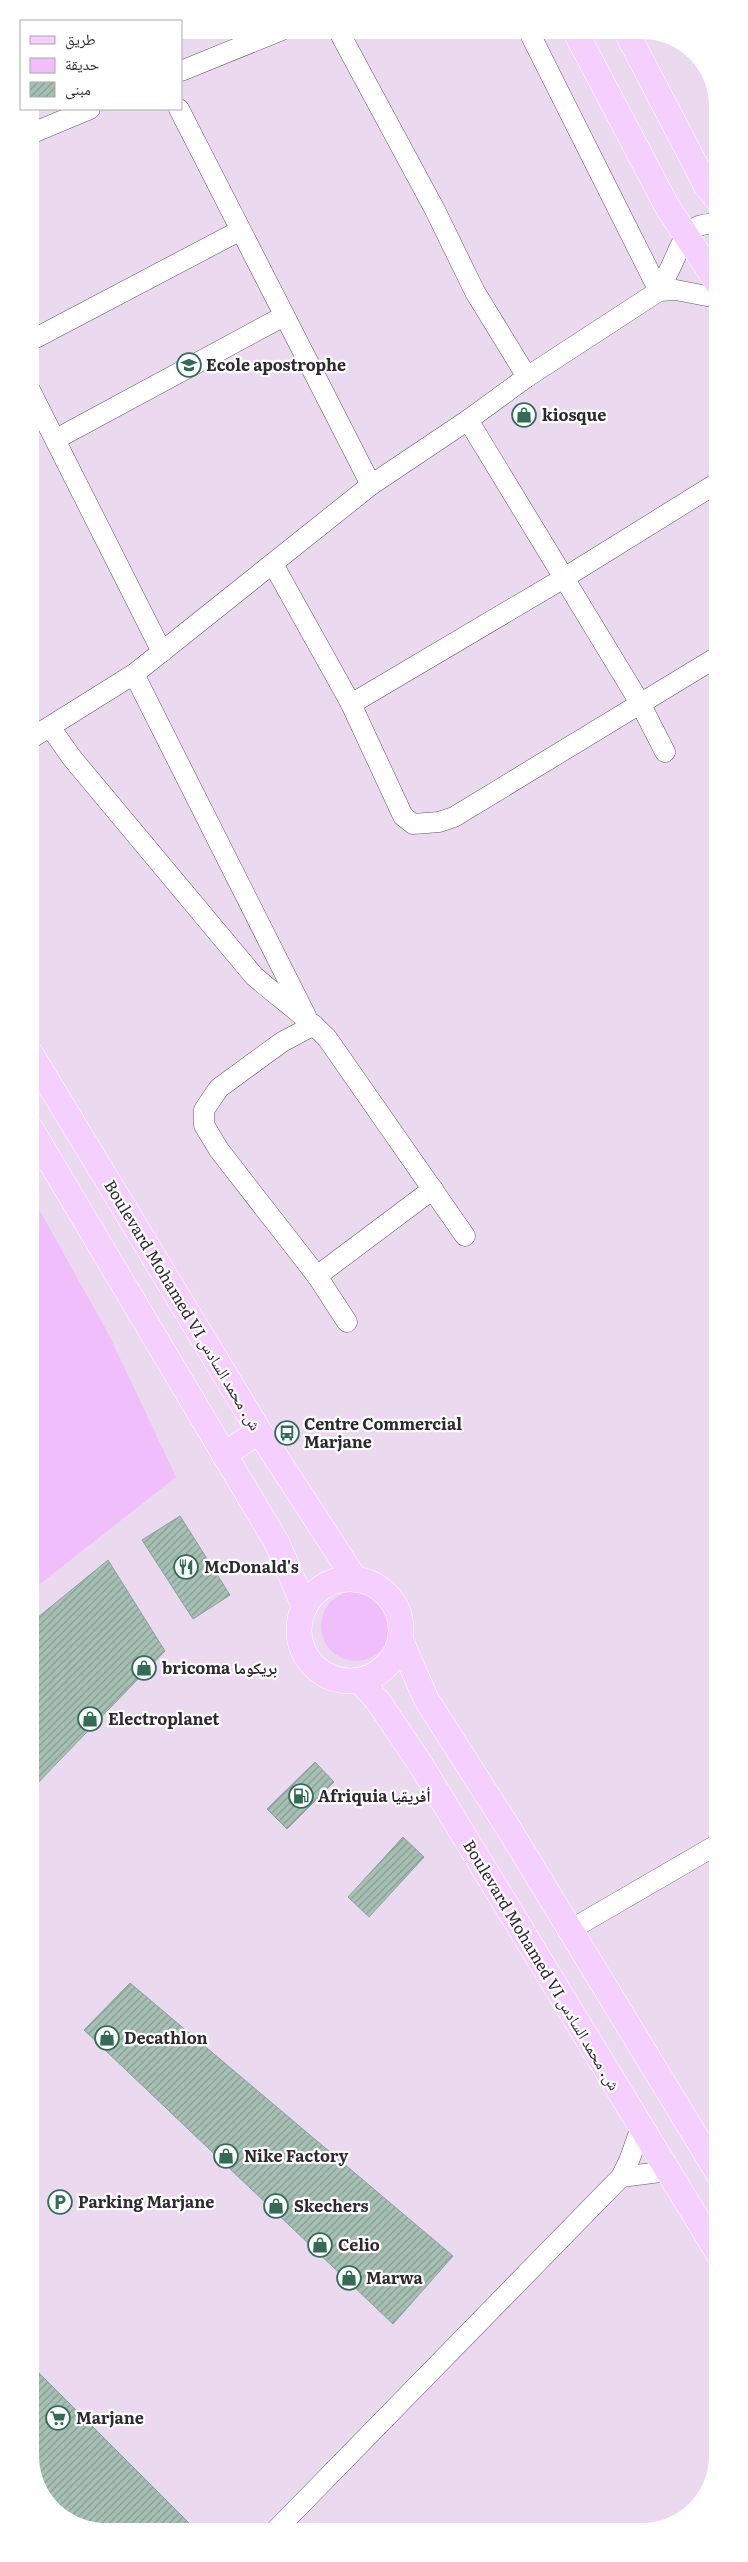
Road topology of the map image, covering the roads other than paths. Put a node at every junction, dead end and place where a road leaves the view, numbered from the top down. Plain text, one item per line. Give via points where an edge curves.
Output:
1 (260, 39) edge
2 (343, 39) edge
3 (533, 39) edge
4 (580, 39) edge
5 (630, 39) edge
6 (182, 71) edge
7 (88, 110) edge
8 (180, 110) edge
9 (39, 130) edge
10 (709, 189) edge
11 (709, 224) edge
12 (240, 231) junction
13 (684, 236) junction
14 (709, 271) edge
15 (659, 291) junction
16 (709, 296) edge
17 (284, 316) junction
18 (39, 336) edge
19 (527, 377) junction
20 (39, 407) edge
21 (468, 420) junction
22 (56, 439) junction
23 (371, 485) junction
24 (709, 488) edge
25 (273, 564) junction
26 (564, 578) junction
27 (162, 652) junction
28 (709, 662) edge
29 (134, 674) junction
30 (640, 703) junction
31 (351, 704) junction
32 (50, 727) junction
33 (39, 734) edge
34 (665, 752) dead end
35 (310, 1021) junction
36 (39, 1067) edge
37 (39, 1143) edge
38 (433, 1189) junction
39 (465, 1236) dead end
40 (318, 1276) junction
41 (347, 1322) dead end
42 (259, 1431) junction
43 (224, 1455) junction
44 (355, 1578) junction
45 (304, 1606) junction
46 (401, 1641) junction
47 (360, 1681) junction
48 (709, 1849) edge
49 (570, 1930) junction
50 (641, 2128) junction
51 (709, 2158) edge
52 (668, 2171) junction
53 (621, 2177) junction
54 (709, 2238) edge
55 (284, 2523) edge

1 - 6 street
2 - 19 street via 435,210 475,292
3 - 15 street
4 - 13 main road
5 - 10 main road
7 - 9 street
8 - 12 street
11 - 13 street via 692,228
12 - 17 street
12 - 18 street
13 - 14 main road
13 - 15 street
15 - 16 street via 676,290
15 - 19 street
17 - 22 street
17 - 23 street
19 - 21 street
20 - 22 street
21 - 23 street
21 - 26 street
22 - 27 street
23 - 25 street
24 - 26 street
25 - 27 street
25 - 31 street
26 - 30 street
26 - 31 street
27 - 29 street
28 - 30 street
29 - 32 street
29 - 35 street
30 - 31 street via 454,817 413,824 403,816
30 - 34 street
32 - 33 street
32 - 35 street via 72,758 254,976
35 - 38 street via 351,1070
35 - 40 street via 219,1088 204,1110 204,1125 219,1150
36 - 42 main road, Boulevard Mohamed VI ش. محمد السادس
37 - 43 main road
38 - 39 street
38 - 40 street
40 - 41 street
42 - 43 main road
42 - 44 main road, Boulevard Mohamed VI ش. محمد السادس
43 - 45 main road via 277,1543
44 - 45 main road via 335,1581 317,1590
44 - 46 main road via 372,1583 386,1593 402,1624
45 - 47 main road via 298,1630 304,1654 313,1667 325,1676
46 - 47 main road via 384,1670
46 - 49 main road via 426,1699
47 - 50 main road, Boulevard Mohamed VI ش. محمد السادس via 378,1700 421,1765
48 - 49 street
49 - 51 main road
50 - 52 main road, Boulevard Mohamed VI ش. محمد السادس
50 - 53 street
52 - 53 street
52 - 54 main road, Boulevard Mohamed VI ش. محمد السادس
53 - 55 street

